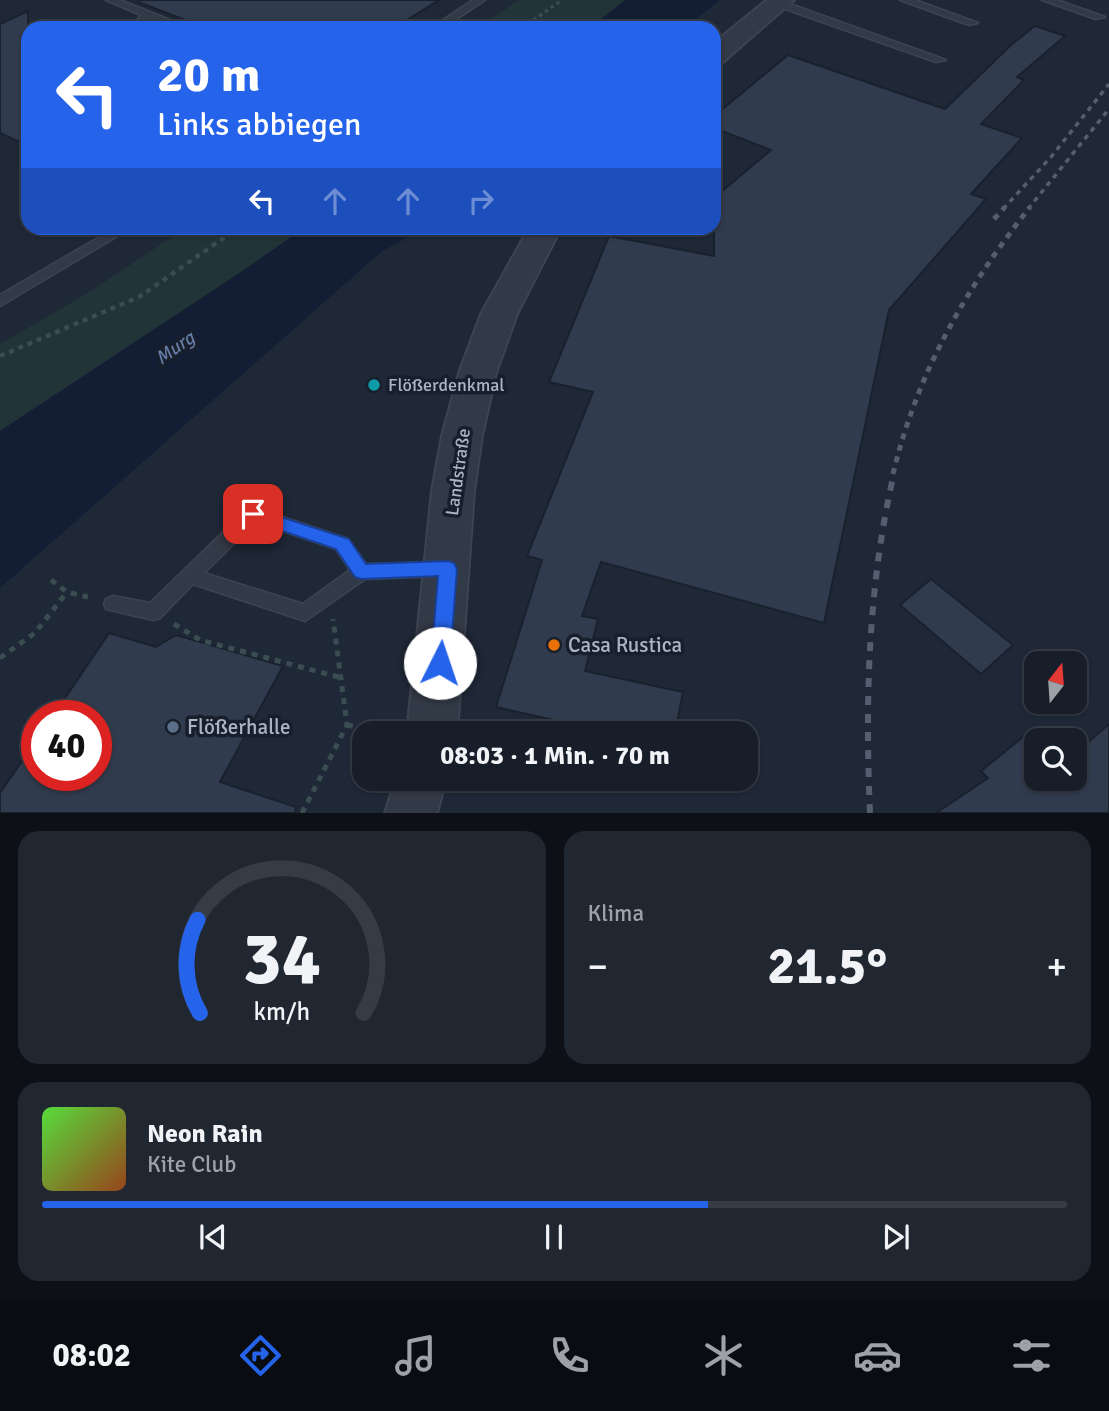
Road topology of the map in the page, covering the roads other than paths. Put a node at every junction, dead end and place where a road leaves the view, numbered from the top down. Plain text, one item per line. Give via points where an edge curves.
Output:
1 (111, 0) edge
2 (480, 0) edge
3 (905, 0) edge
4 (1047, 0) edge
5 (780, 2) edge
6 (147, 14) junction
7 (1100, 17) dead end
8 (142, 21) edge
9 (166, 21) edge
10 (447, 21) edge
11 (973, 23) dead end
12 (721, 50) edge
13 (940, 60) dead end
14 (112, 235) edge
15 (540, 235) edge
16 (0, 301) edge
17 (448, 569) junction
18 (361, 572) junction
19 (190, 576) junction
20 (113, 604) dead end
21 (433, 721) edge
22 (417, 791) edge
23 (411, 813) edge

1 - 6 lane
2 - 10 lane
3 - 11 lane
4 - 7 lane
5 - 12 street
5 - 13 lane
6 - 8 lane
6 - 9 lane
14 - 16 lane
15 - 17 street, Landstraße via 494,321 471,391 455,472
17 - 18 lane
17 - 21 street, Landstraße
18 - 19 lane via 305,613
18 - 19 lane via 342,544 253,514
19 - 20 lane via 153,612
22 - 23 street

